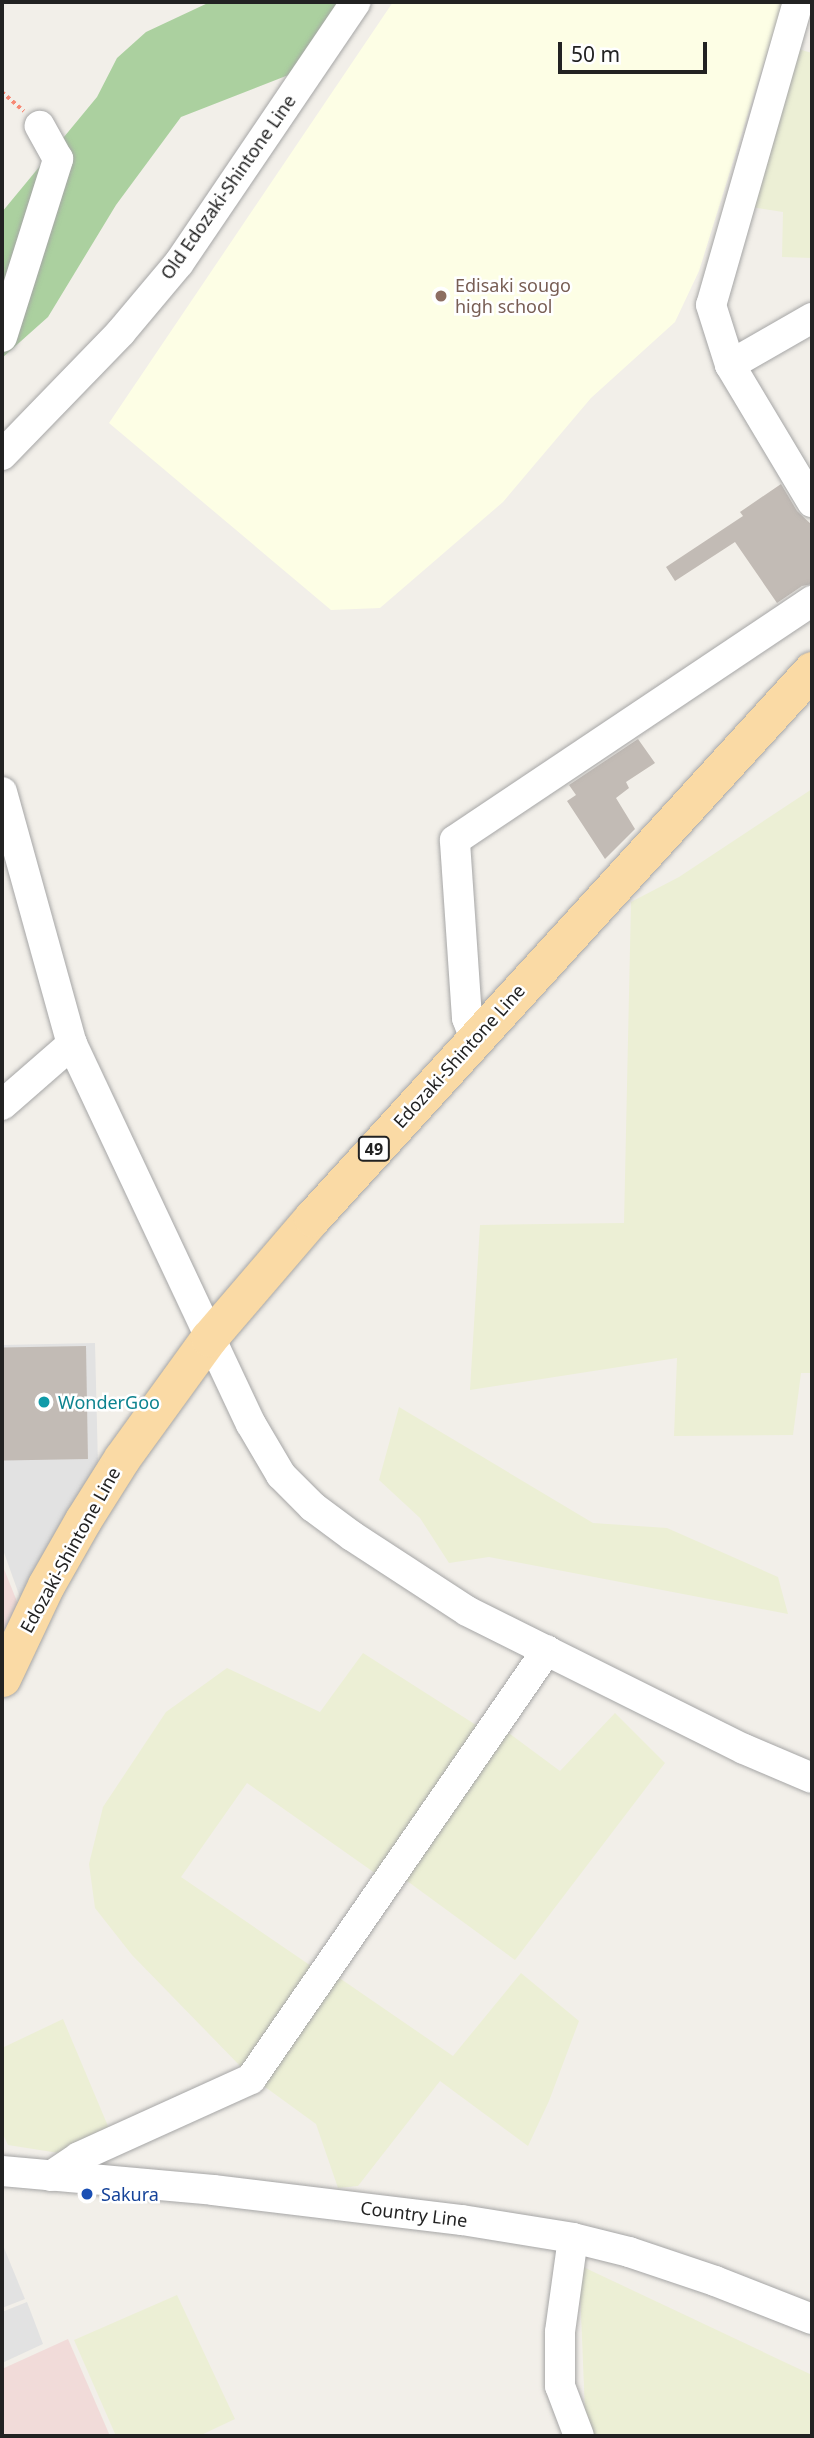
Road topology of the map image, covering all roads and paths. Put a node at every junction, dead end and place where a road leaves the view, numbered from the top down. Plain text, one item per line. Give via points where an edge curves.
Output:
1 (356, 2) edge
2 (798, 2) edge
3 (40, 126) dead end
4 (812, 318) edge
5 (2, 337) edge
6 (730, 365) junction
7 (2, 455) edge
8 (812, 502) edge
9 (812, 601) edge
10 (812, 670) edge
11 (2, 792) edge
12 (475, 1039) junction
13 (72, 1044) junction
14 (2, 1105) edge
15 (209, 1338) junction
16 (547, 1650) junction
17 (2, 1678) edge
18 (812, 1779) edge
19 (2, 2171) edge
20 (51, 2176) junction
21 (573, 2238) junction
22 (812, 2319) edge
23 (579, 2436) edge

1 - 7 street, Old Edozaki-Shintone Line via 179,263 121,332
2 - 6 street via 711,304
3 - 5 street via 58,159
4 - 6 street
6 - 8 street
9 - 12 street via 455,840 467,1018
10 - 12 main road, Edozaki-Shintone Line / 49
11 - 13 street
12 - 15 main road, Edozaki-Shintone Line / 49
13 - 14 street
13 - 15 street
15 - 16 street via 281,1475 313,1507 414,1579
15 - 17 main road, Edozaki-Shintone Line / 49 via 83,1520
16 - 18 street
16 - 20 street via 251,2079 79,2157
19 - 20 street, Country Line
20 - 21 street, Country Line via 213,2190
21 - 22 street, Country Line via 716,2281
21 - 23 street via 560,2332 560,2386

